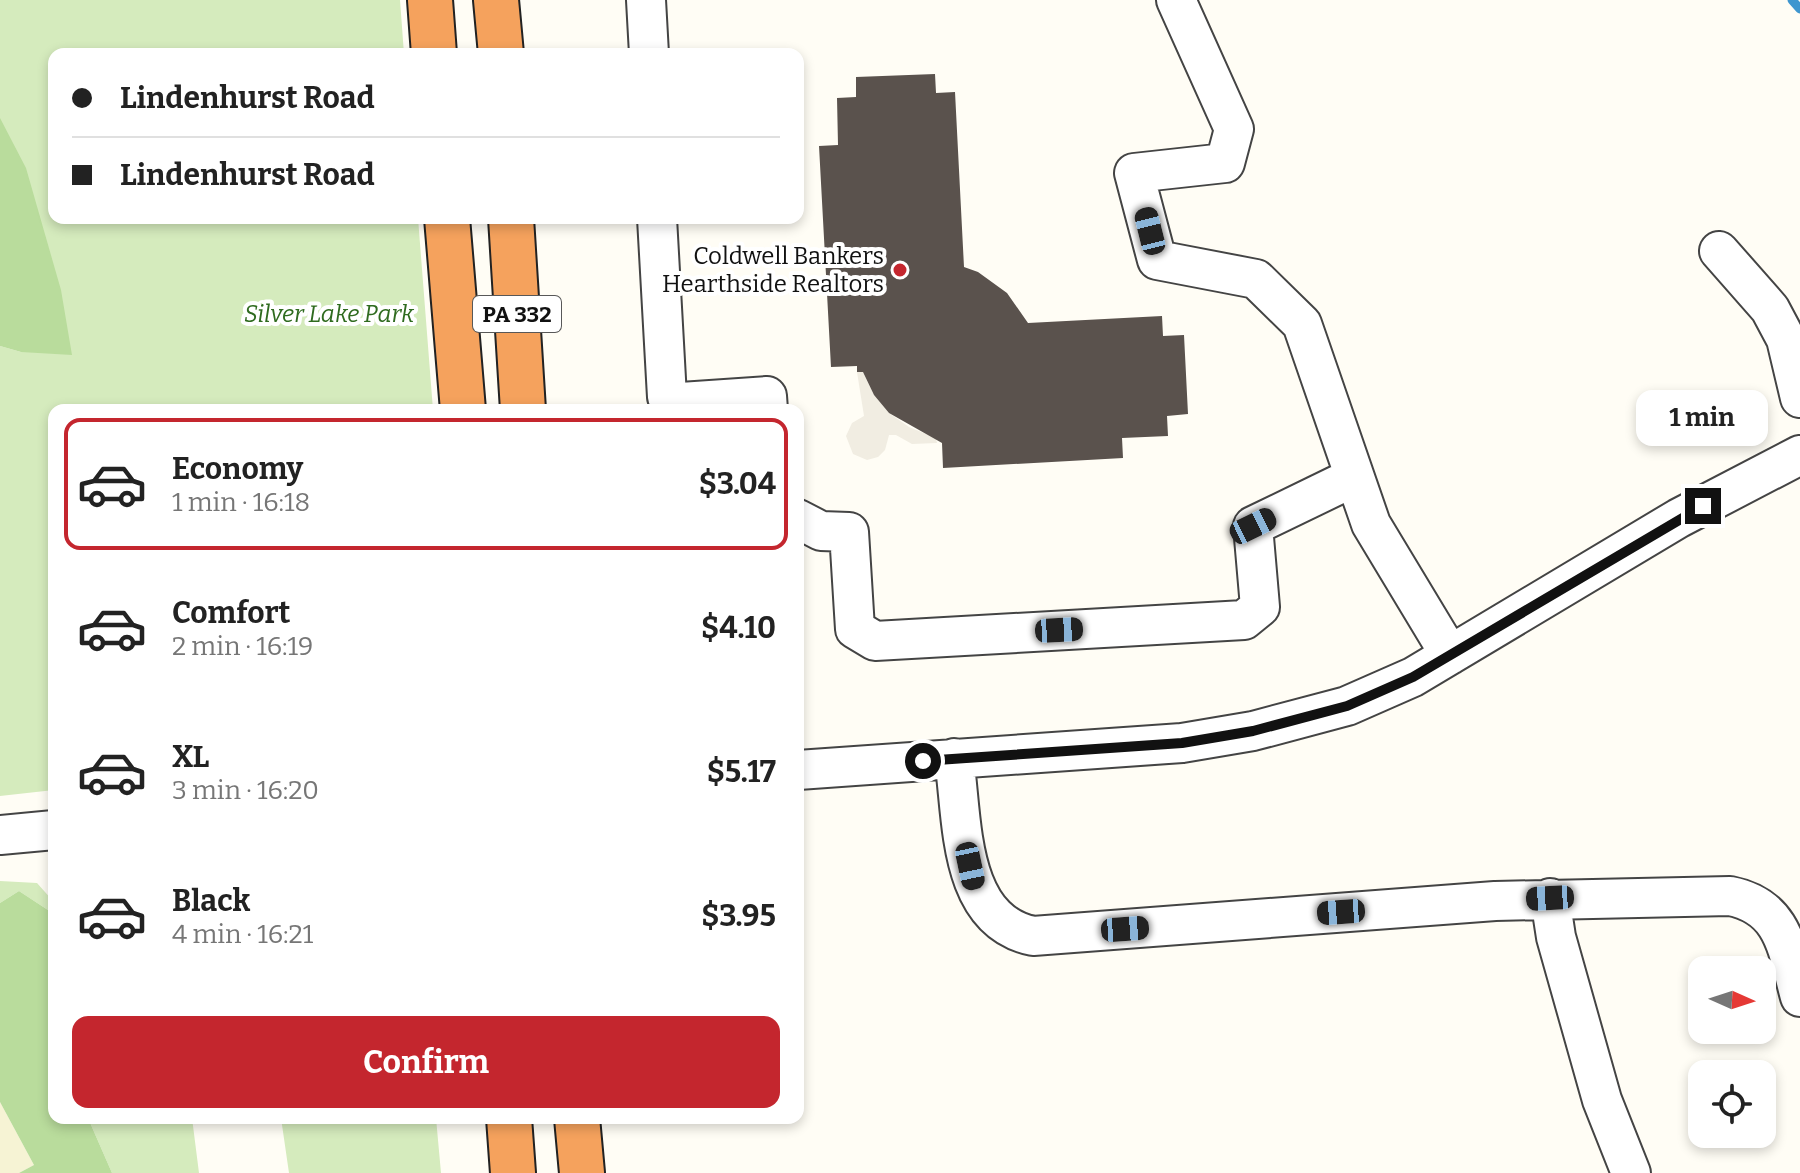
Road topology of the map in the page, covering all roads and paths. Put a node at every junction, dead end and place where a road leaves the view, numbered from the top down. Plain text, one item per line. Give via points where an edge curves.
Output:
1 (430, 0) edge
2 (496, 0) edge
3 (646, 0) edge
4 (1176, 0) edge
5 (434, 48) edge
6 (500, 48) edge
7 (649, 48) edge
8 (448, 224) edge
9 (511, 224) edge
10 (657, 224) edge
11 (1719, 251) dead end
12 (1800, 398) edge
13 (462, 404) edge
14 (523, 404) edge
15 (768, 404) edge
16 (1800, 455) edge
17 (1354, 477) junction
18 (804, 522) edge
19 (1450, 655) junction
20 (954, 758) junction
21 (804, 770) edge
22 (48, 831) edge
23 (0, 835) edge
24 (1550, 898) junction
25 (1800, 997) edge
26 (509, 1124) edge
27 (578, 1124) edge
28 (513, 1173) edge
29 (582, 1173) edge
30 (1631, 1173) edge

1 - 5 highway
2 - 6 highway
3 - 7 street
4 - 17 street via 1234,129 1225,163 1134,173 1157,260 1256,279 1302,324
8 - 13 highway, PA 332
9 - 14 highway, PA 332
10 - 15 street via 667,397 681,402 767,396
11 - 12 street via 1776,319
16 - 19 street via 1679,518
17 - 18 street via 1253,526 1260,607 1244,620 875,641 855,629 849,532 821,531
17 - 19 street via 1371,524
19 - 20 street via 1347,706 1253,731 1182,743
20 - 21 street
20 - 24 street via 974,885 997,921 1016,933 1033,936
22 - 23 street
24 - 25 street via 1749,900 1774,920
24 - 30 street via 1602,1100
26 - 28 highway
27 - 29 highway

